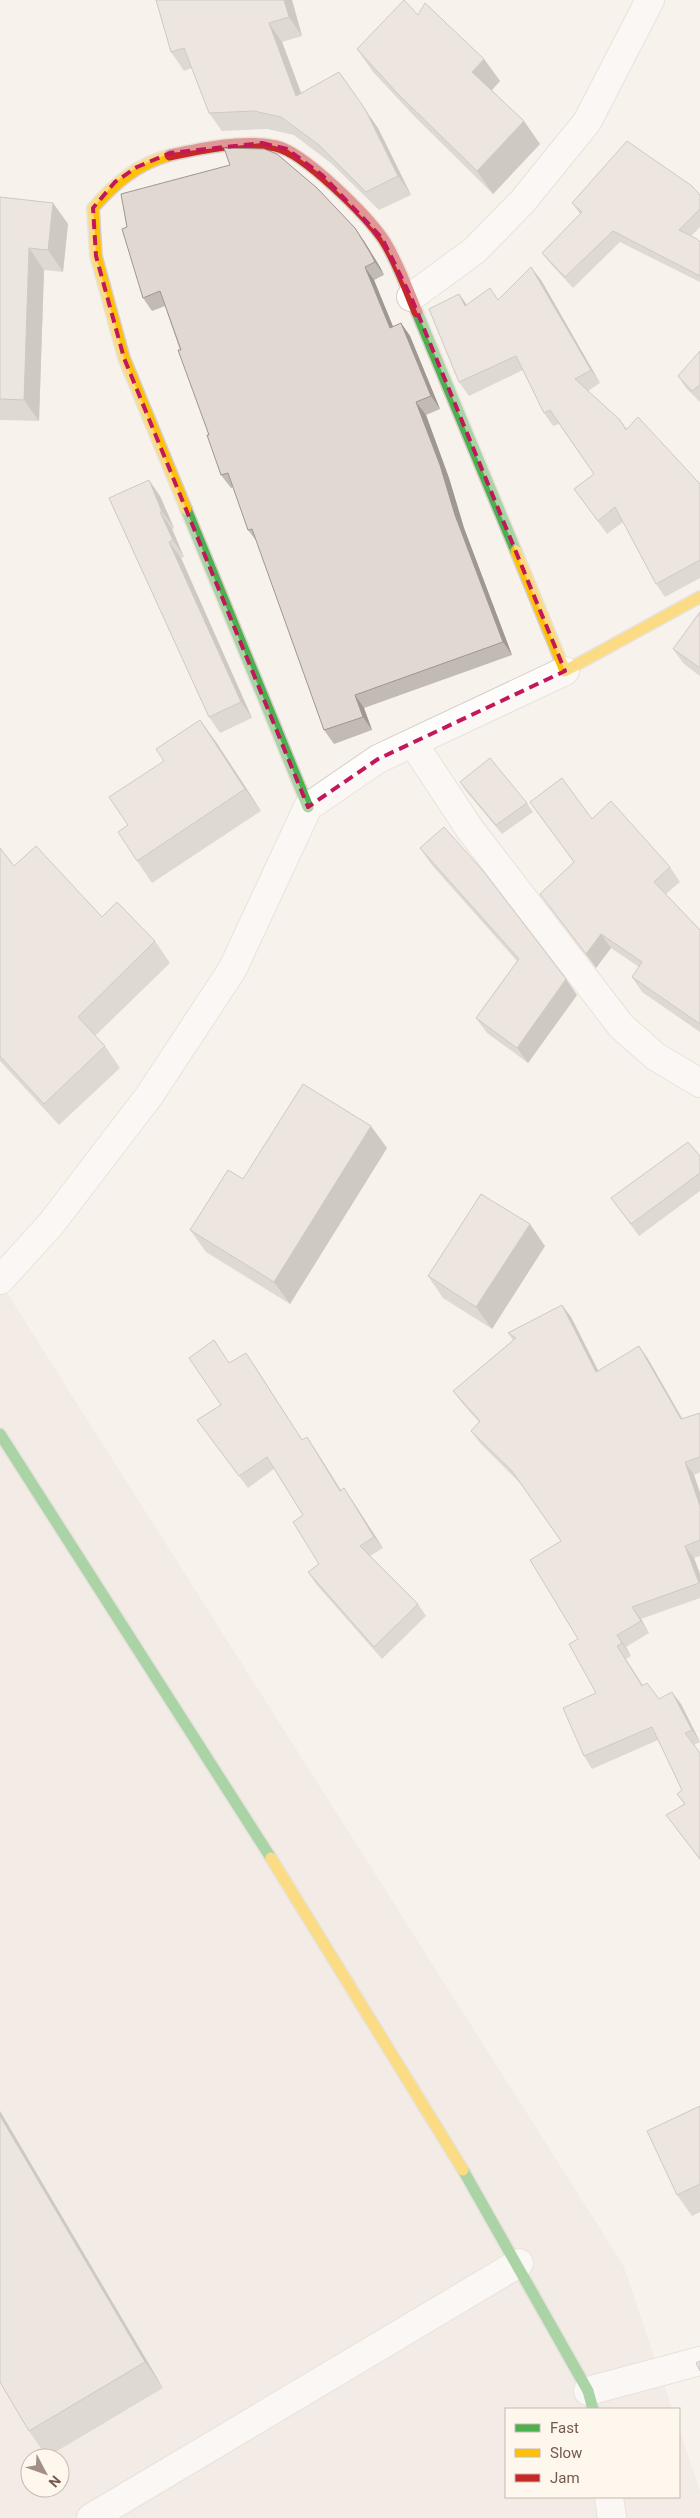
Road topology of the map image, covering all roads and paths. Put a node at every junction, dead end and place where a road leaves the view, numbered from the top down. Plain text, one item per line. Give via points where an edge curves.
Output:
1 (650, 0) edge
2 (411, 297) junction
3 (700, 596) edge
4 (565, 671) junction
5 (413, 743) junction
6 (308, 807) junction
7 (700, 1083) edge
8 (0, 1280) edge
9 (0, 1434) edge
10 (519, 2263) junction
11 (700, 2361) edge
12 (590, 2400) edge
13 (609, 2498) edge
14 (91, 2518) edge
15 (612, 2518) edge

1 - 2 street via 587,122 522,202 474,251
2 - 4 street
2 - 6 street via 382,238 322,175 288,149 262,143 170,153 137,167 115,182 94,208 96,256 124,358
3 - 4 street
4 - 5 street
5 - 6 street via 378,759
5 - 7 street via 469,828 621,1026 655,1056
6 - 8 street via 232,970 148,1096 51,1224
9 - 10 street via 361,2000
10 - 12 street
10 - 14 street
11 - 12 street
13 - 15 street

